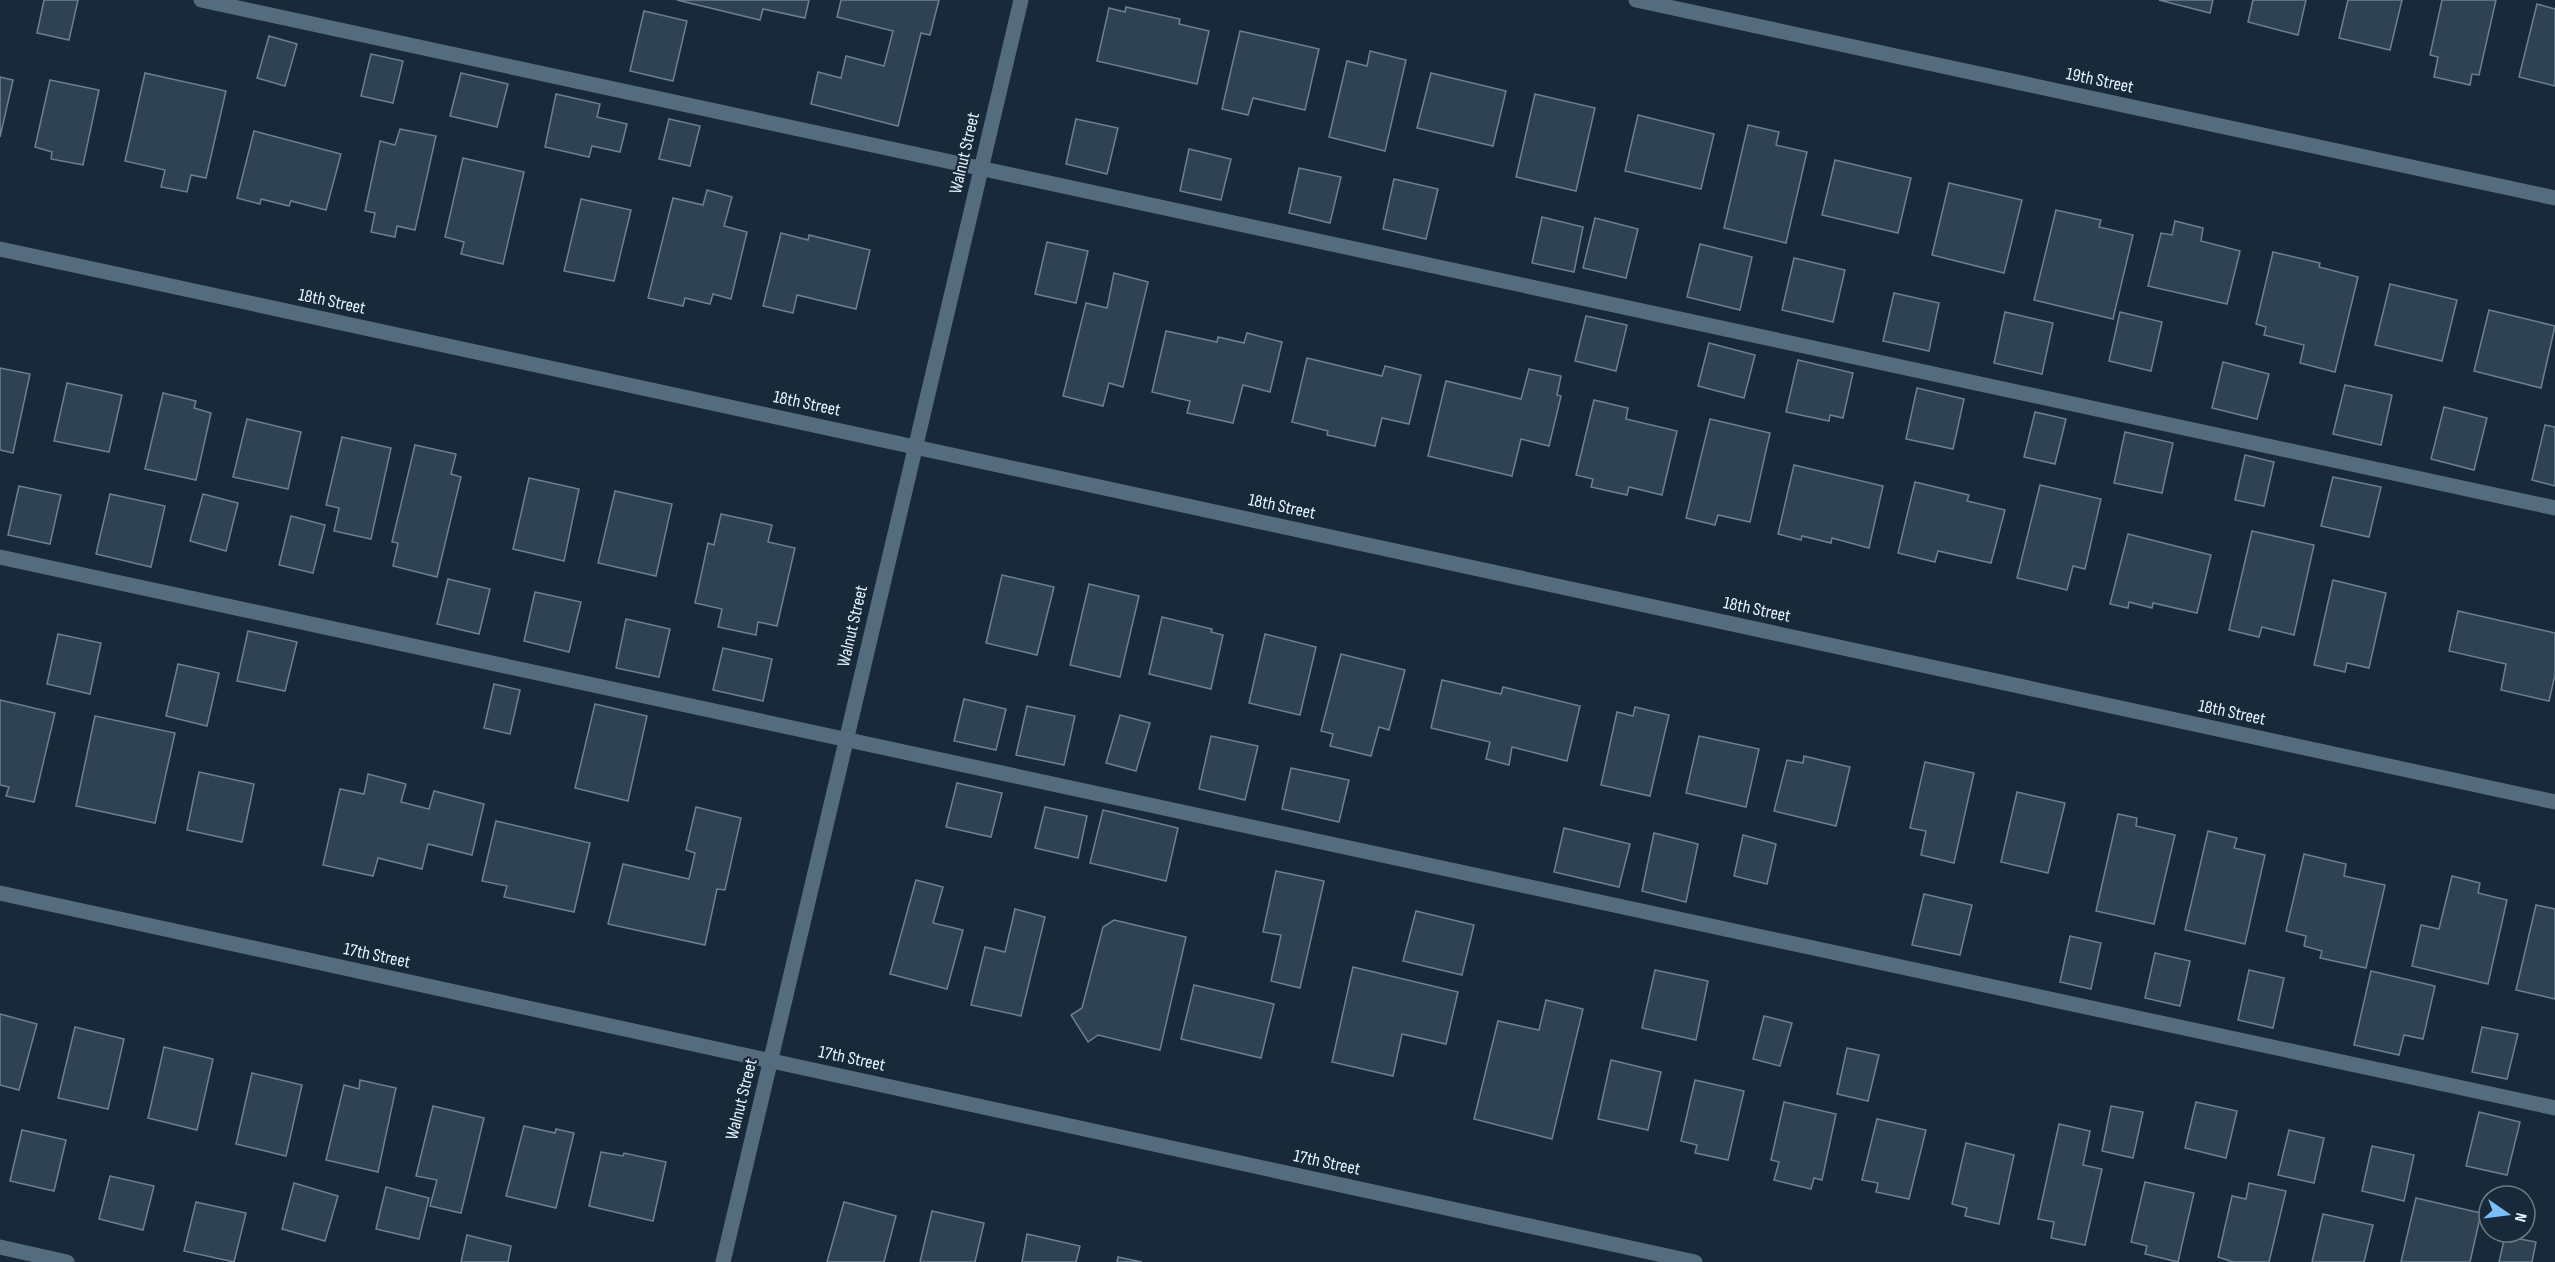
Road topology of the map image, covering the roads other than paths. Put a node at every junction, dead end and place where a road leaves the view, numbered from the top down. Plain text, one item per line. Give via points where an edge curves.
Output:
1 (201, 0) edge
2 (1021, 0) edge
3 (1636, 0) edge
4 (981, 170) junction
5 (2555, 198) edge
6 (0, 249) edge
7 (915, 447) junction
8 (2555, 508) edge
9 (0, 557) edge
10 (846, 738) junction
11 (2555, 802) edge
12 (0, 893) edge
13 (771, 1060) junction
14 (2555, 1108) edge
15 (0, 1247) edge
16 (67, 1262) edge
17 (723, 1262) edge
18 (1695, 1262) edge

1 - 4 street
2 - 4 street, Walnut Street
3 - 5 street, 19th Street
4 - 7 street, Walnut Street
4 - 8 street
6 - 7 street, 18th Street
7 - 10 street, Walnut Street
7 - 11 street, 18th Street
9 - 10 street
10 - 13 street, Walnut Street
10 - 14 street
12 - 13 street, 17th Street
13 - 17 street, Walnut Street
13 - 18 street, 17th Street
15 - 16 street

